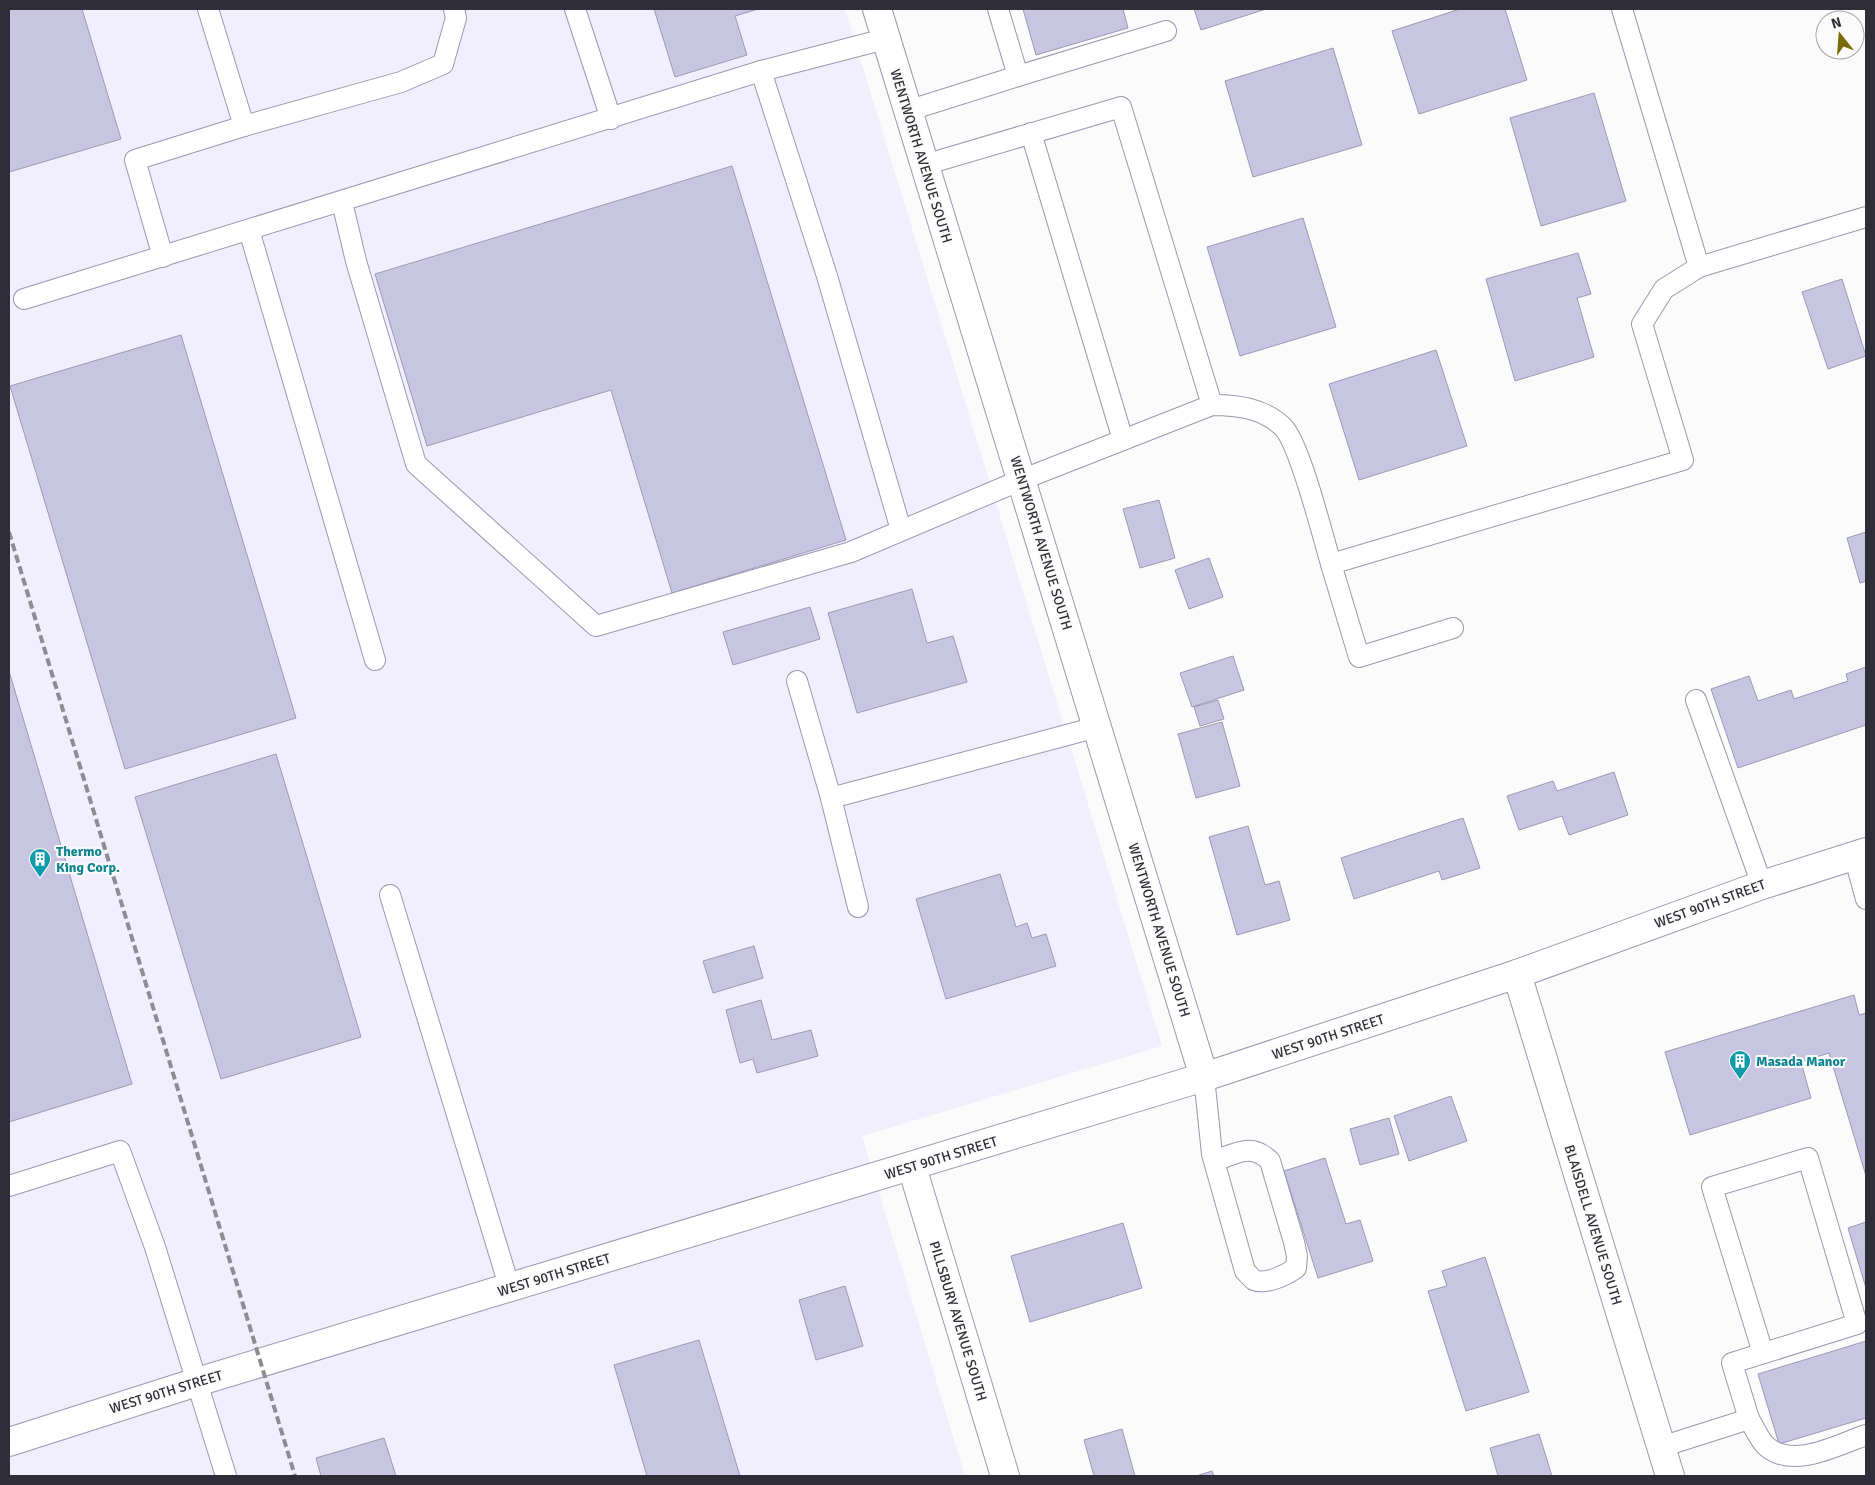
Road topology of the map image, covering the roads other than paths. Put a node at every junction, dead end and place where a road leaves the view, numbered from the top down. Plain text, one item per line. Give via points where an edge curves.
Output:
1 (208, 9) edge
2 (454, 9) edge
3 (575, 9) edge
4 (877, 9) edge
5 (998, 9) edge
6 (1622, 9) edge
7 (1166, 30) dead end
8 (885, 39) junction
9 (761, 72) junction
10 (1018, 76) junction
11 (908, 111) junction
12 (611, 119) junction
13 (244, 126) junction
14 (1031, 133) junction
15 (924, 165) junction
16 (342, 202) junction
17 (1866, 217) edge
18 (249, 230) junction
19 (163, 257) junction
20 (1699, 267) junction
21 (24, 299) dead end
22 (1212, 405) junction
23 (1123, 440) junction
24 (1021, 480) junction
25 (901, 530) junction
26 (1331, 564) junction
27 (1453, 628) dead end
28 (375, 660) dead end
29 (797, 681) dead end
30 (1696, 700) dead end
31 (1097, 727) junction
32 (831, 798) junction
33 (1860, 853) edge
34 (1762, 885) junction
35 (390, 894) dead end
36 (1866, 899) edge
37 (858, 906) dead end
38 (1517, 974) junction
39 (1204, 1077) junction
40 (1214, 1161) junction
41 (912, 1167) junction
42 (9, 1186) edge
43 (510, 1288) junction
44 (1763, 1353) junction
45 (197, 1382) junction
46 (1749, 1419) junction
47 (1866, 1435) edge
48 (9, 1442) edge
49 (1661, 1447) junction
50 (226, 1476) edge
51 (1005, 1476) edge
52 (1670, 1476) edge

1 - 13 lane
2 - 13 lane via 456,18 443,64 401,82
3 - 12 lane
4 - 8 street, WENTWORTH AVENUE SOUTH
5 - 10 lane
6 - 20 lane
7 - 10 lane
8 - 9 lane
8 - 11 street, WENTWORTH AVENUE SOUTH
9 - 12 lane
9 - 25 lane via 826,276
10 - 11 lane
11 - 15 street, WENTWORTH AVENUE SOUTH
12 - 16 lane
13 - 19 lane via 135,160
14 - 15 lane
14 - 22 lane via 1121,107
14 - 23 lane
15 - 24 street, WENTWORTH AVENUE SOUTH
16 - 18 lane
16 - 25 lane via 356,261 416,464 596,626 851,552
17 - 20 lane
18 - 19 lane
18 - 28 lane
19 - 21 lane
20 - 26 lane via 1664,289 1642,324 1683,460
22 - 23 lane
22 - 26 lane via 1240,405 1264,414 1284,428 1295,449
23 - 24 lane
24 - 25 lane
24 - 31 street, WENTWORTH AVENUE SOUTH
26 - 27 lane via 1359,657
29 - 32 lane
30 - 34 lane
31 - 32 lane
31 - 39 street, WENTWORTH AVENUE SOUTH
32 - 37 lane
33 - 34 street, WEST 90TH STREET
33 - 36 lane
34 - 38 street, WEST 90TH STREET
35 - 43 lane
38 - 39 street, WEST 90TH STREET
38 - 49 street, BLAISDELL AVENUE SOUTH
39 - 40 lane
39 - 41 street, WEST 90TH STREET
40 - 40 lane via 1245,1271 1254,1280 1265,1281 1288,1274 1296,1268 1297,1256 1270,1160 1261,1152 1249,1150
41 - 43 street, WEST 90TH STREET
41 - 51 street, PILLSBURY AVENUE SOUTH
42 - 45 lane via 120,1151 155,1247
43 - 45 street, WEST 90TH STREET
44 - 44 lane via 1857,1324 1808,1158 1712,1187
44 - 46 lane via 1732,1363
45 - 48 street, WEST 90TH STREET
45 - 50 lane
46 - 47 lane via 1765,1445 1789,1456 1802,1456
46 - 49 lane
49 - 52 street, BLAISDELL AVENUE SOUTH

